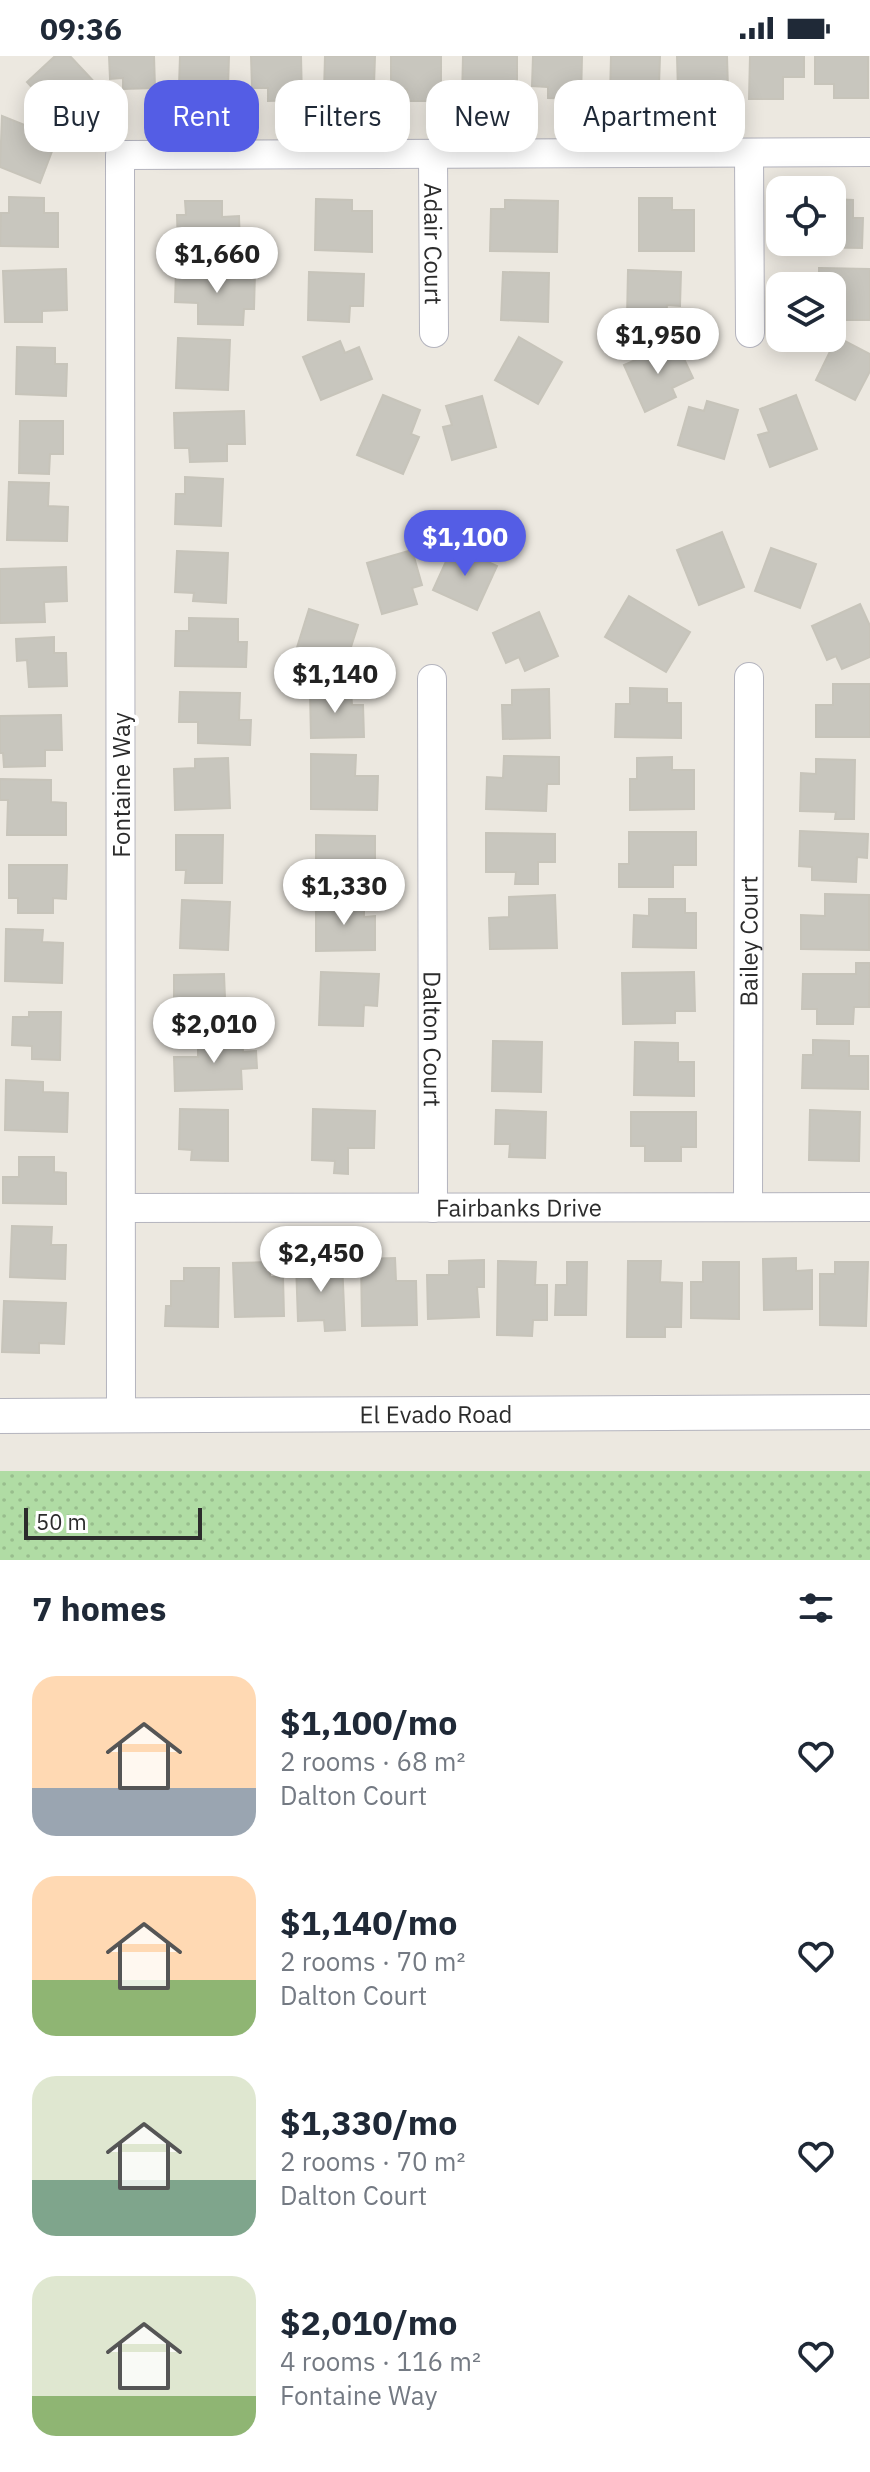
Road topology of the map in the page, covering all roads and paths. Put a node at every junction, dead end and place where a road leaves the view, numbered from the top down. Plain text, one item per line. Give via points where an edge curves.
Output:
1 (870, 152) edge
2 (749, 153) junction
3 (433, 154) junction
4 (434, 333) dead end
5 (750, 333) dead end
6 (749, 677) dead end
7 (432, 679) dead end
8 (748, 1207) junction
9 (870, 1207) edge
10 (121, 1208) junction
11 (433, 1208) junction
12 (870, 1412) edge
13 (0, 1416) edge
14 (121, 1416) junction

1 - 2 street
2 - 3 street
2 - 5 street
3 - 4 street, Adair Court
3 - 10 street, Fontaine Way via 120,155
6 - 8 street, Bailey Court
7 - 11 street, Dalton Court
8 - 9 street, Fairbanks Drive
8 - 11 street, Fairbanks Drive
10 - 11 street, Fairbanks Drive
10 - 14 street, Fontaine Way
12 - 14 street, El Evado Road
13 - 14 street, El Evado Road

